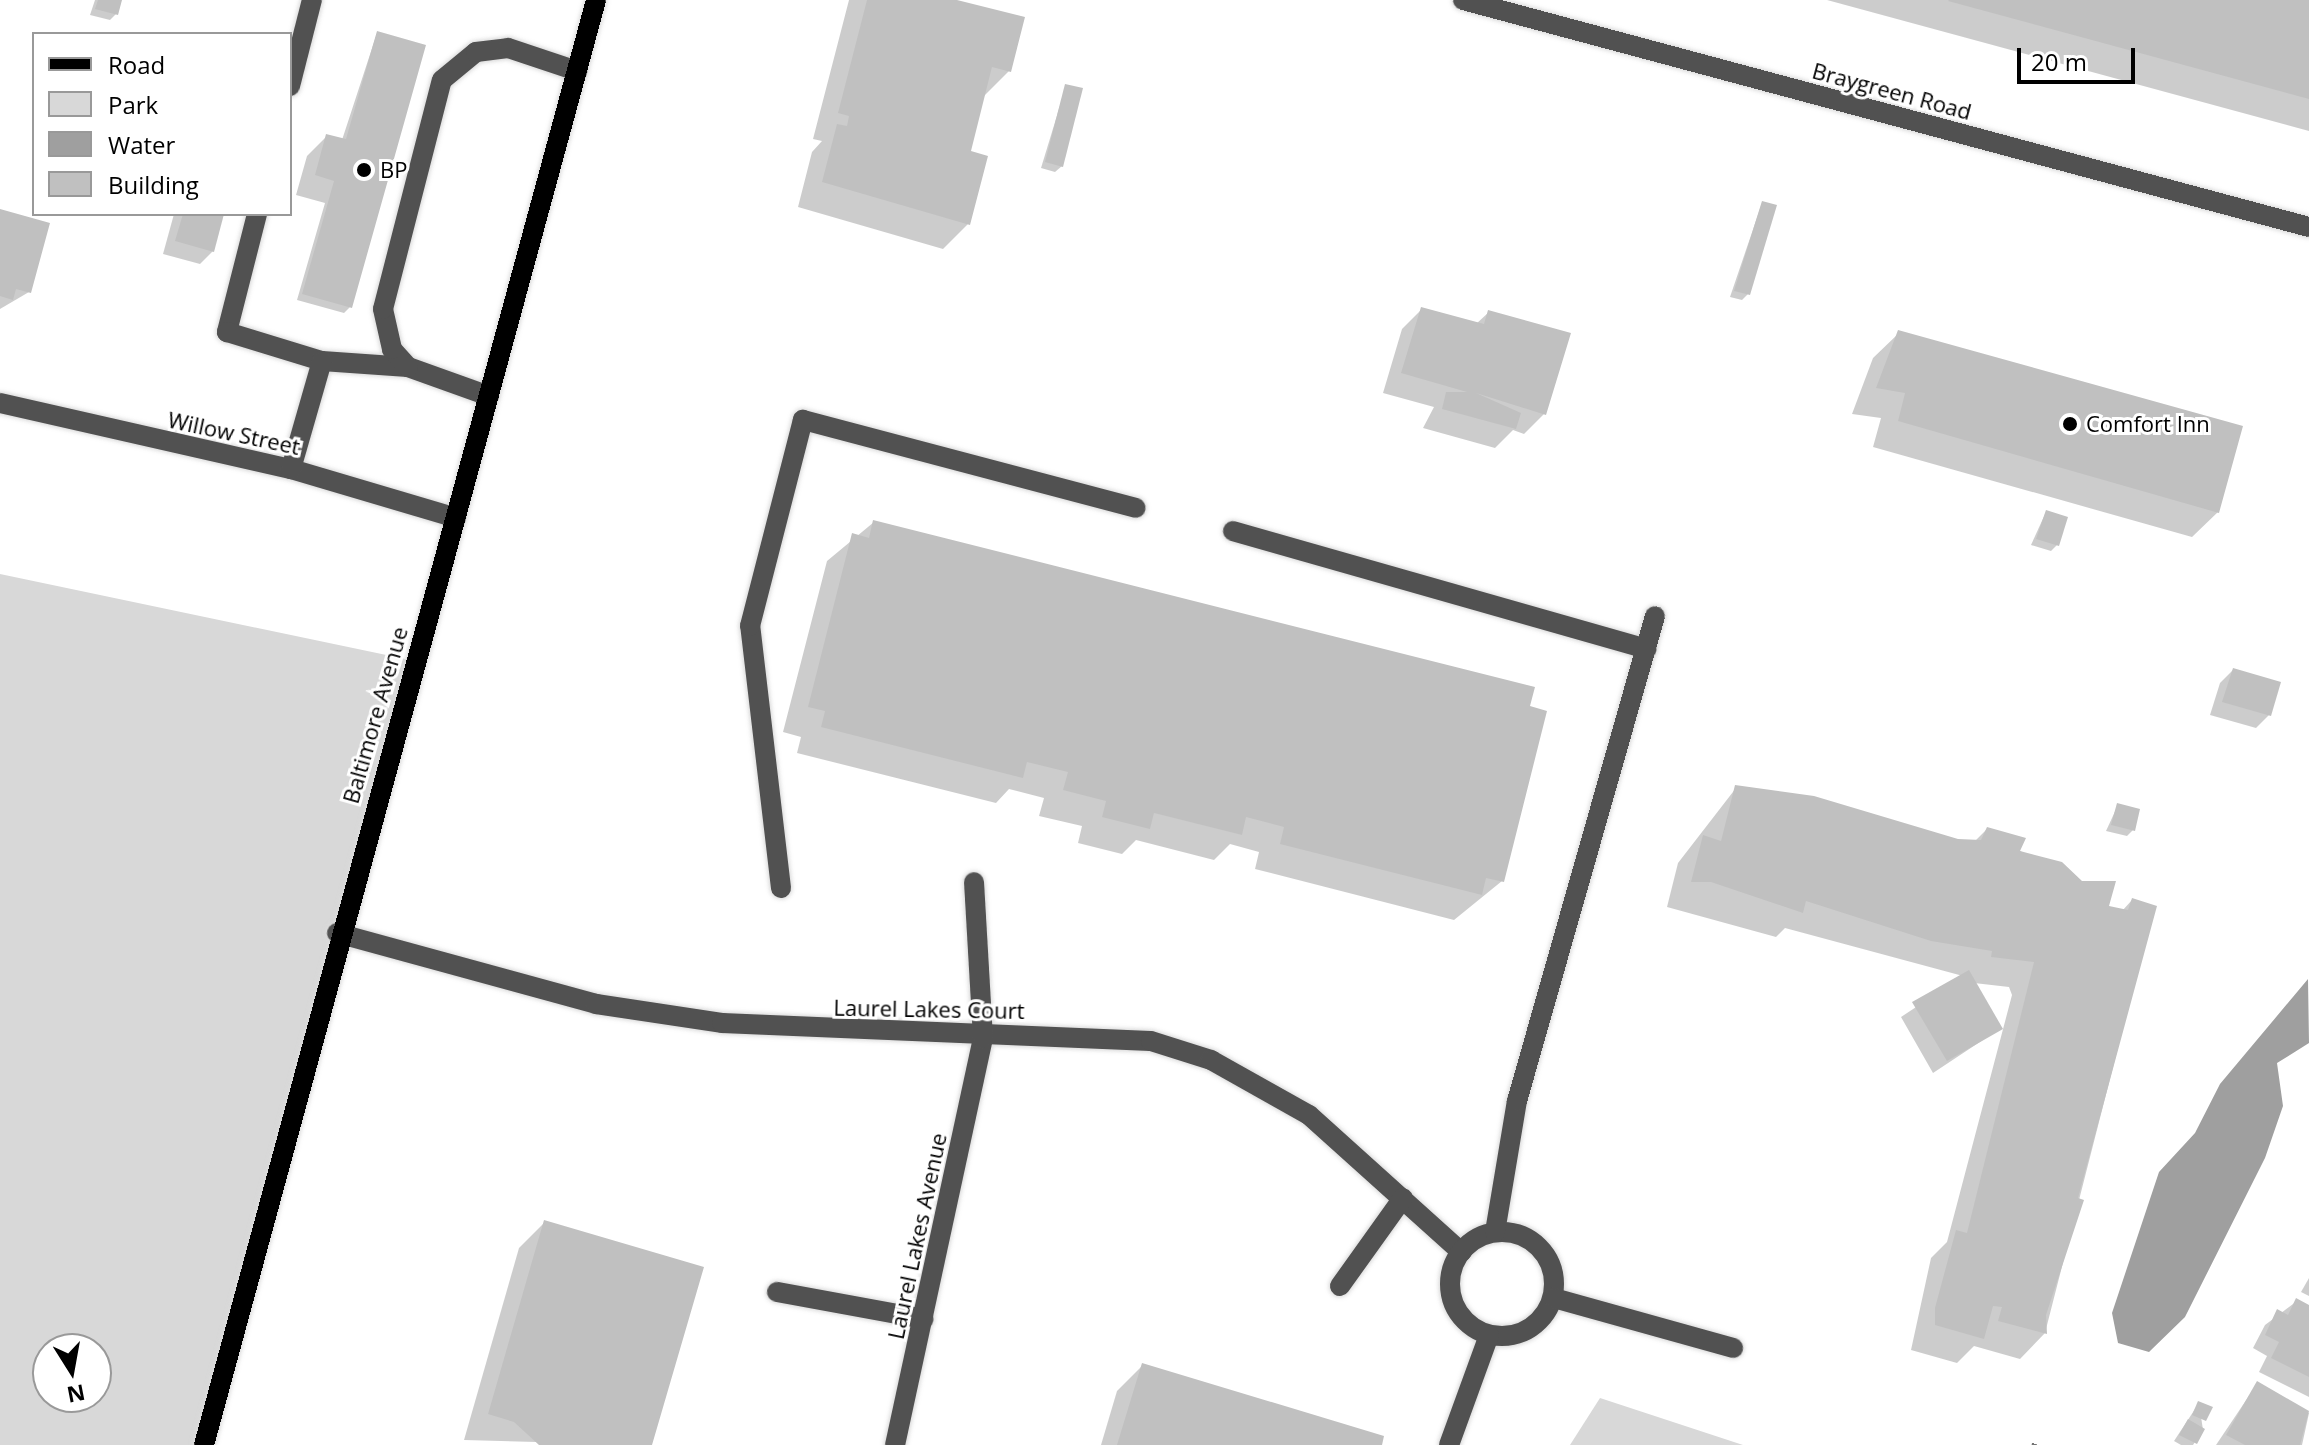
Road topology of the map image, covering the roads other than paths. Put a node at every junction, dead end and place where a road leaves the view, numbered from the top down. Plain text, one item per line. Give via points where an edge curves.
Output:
1 (312, 0) edge
2 (596, 0) edge
3 (1463, 0) edge
4 (577, 71) junction
5 (292, 78) edge
6 (256, 216) edge
7 (2309, 227) edge
8 (322, 361) junction
9 (408, 367) junction
10 (489, 396) junction
11 (0, 403) edge
12 (291, 469) junction
13 (1136, 508) dead end
14 (456, 518) junction
15 (1233, 531) dead end
16 (1655, 616) dead end
17 (1646, 649) junction
18 (974, 882) dead end
19 (781, 888) dead end
20 (337, 933) junction
21 (983, 1038) junction
22 (1403, 1198) junction
23 (1495, 1232) junction
24 (1461, 1252) junction
25 (1340, 1286) dead end
26 (777, 1292) dead end
27 (1554, 1298) junction
28 (924, 1319) junction
29 (1489, 1335) junction
30 (1733, 1348) dead end
31 (204, 1445) edge
32 (895, 1445) edge
33 (1449, 1445) edge

1 - 5 street
2 - 4 main road, Baltimore Avenue
3 - 7 street, Braygreen Road
4 - 9 street via 508,48 476,52 442,80 383,309 392,349
4 - 10 main road, Baltimore Avenue
6 - 8 street via 227,332
8 - 9 street
8 - 12 street
9 - 10 street
10 - 14 main road, Baltimore Avenue
11 - 12 street, Willow Street
12 - 14 street, Willow Street
13 - 19 street via 803,420 750,626
14 - 20 main road, Baltimore Avenue
15 - 17 street
16 - 17 street
17 - 23 street via 1517,1101
18 - 21 street, Laurel Lakes Avenue
20 - 21 street, Laurel Lakes Court via 596,1004 722,1023
20 - 31 main road, Baltimore Avenue
21 - 22 street, Laurel Lakes Court via 1116,1034 1211,1060 1309,1115
21 - 28 street, Laurel Lakes Avenue
22 - 24 street, Laurel Lakes Court
22 - 25 street
23 - 24 street
23 - 27 street via 1516,1233 1548,1258
24 - 29 street via 1450,1291 1470,1326
26 - 28 street
27 - 29 street via 1528,1330
27 - 30 street
28 - 32 street, Laurel Lakes Avenue
29 - 33 street

